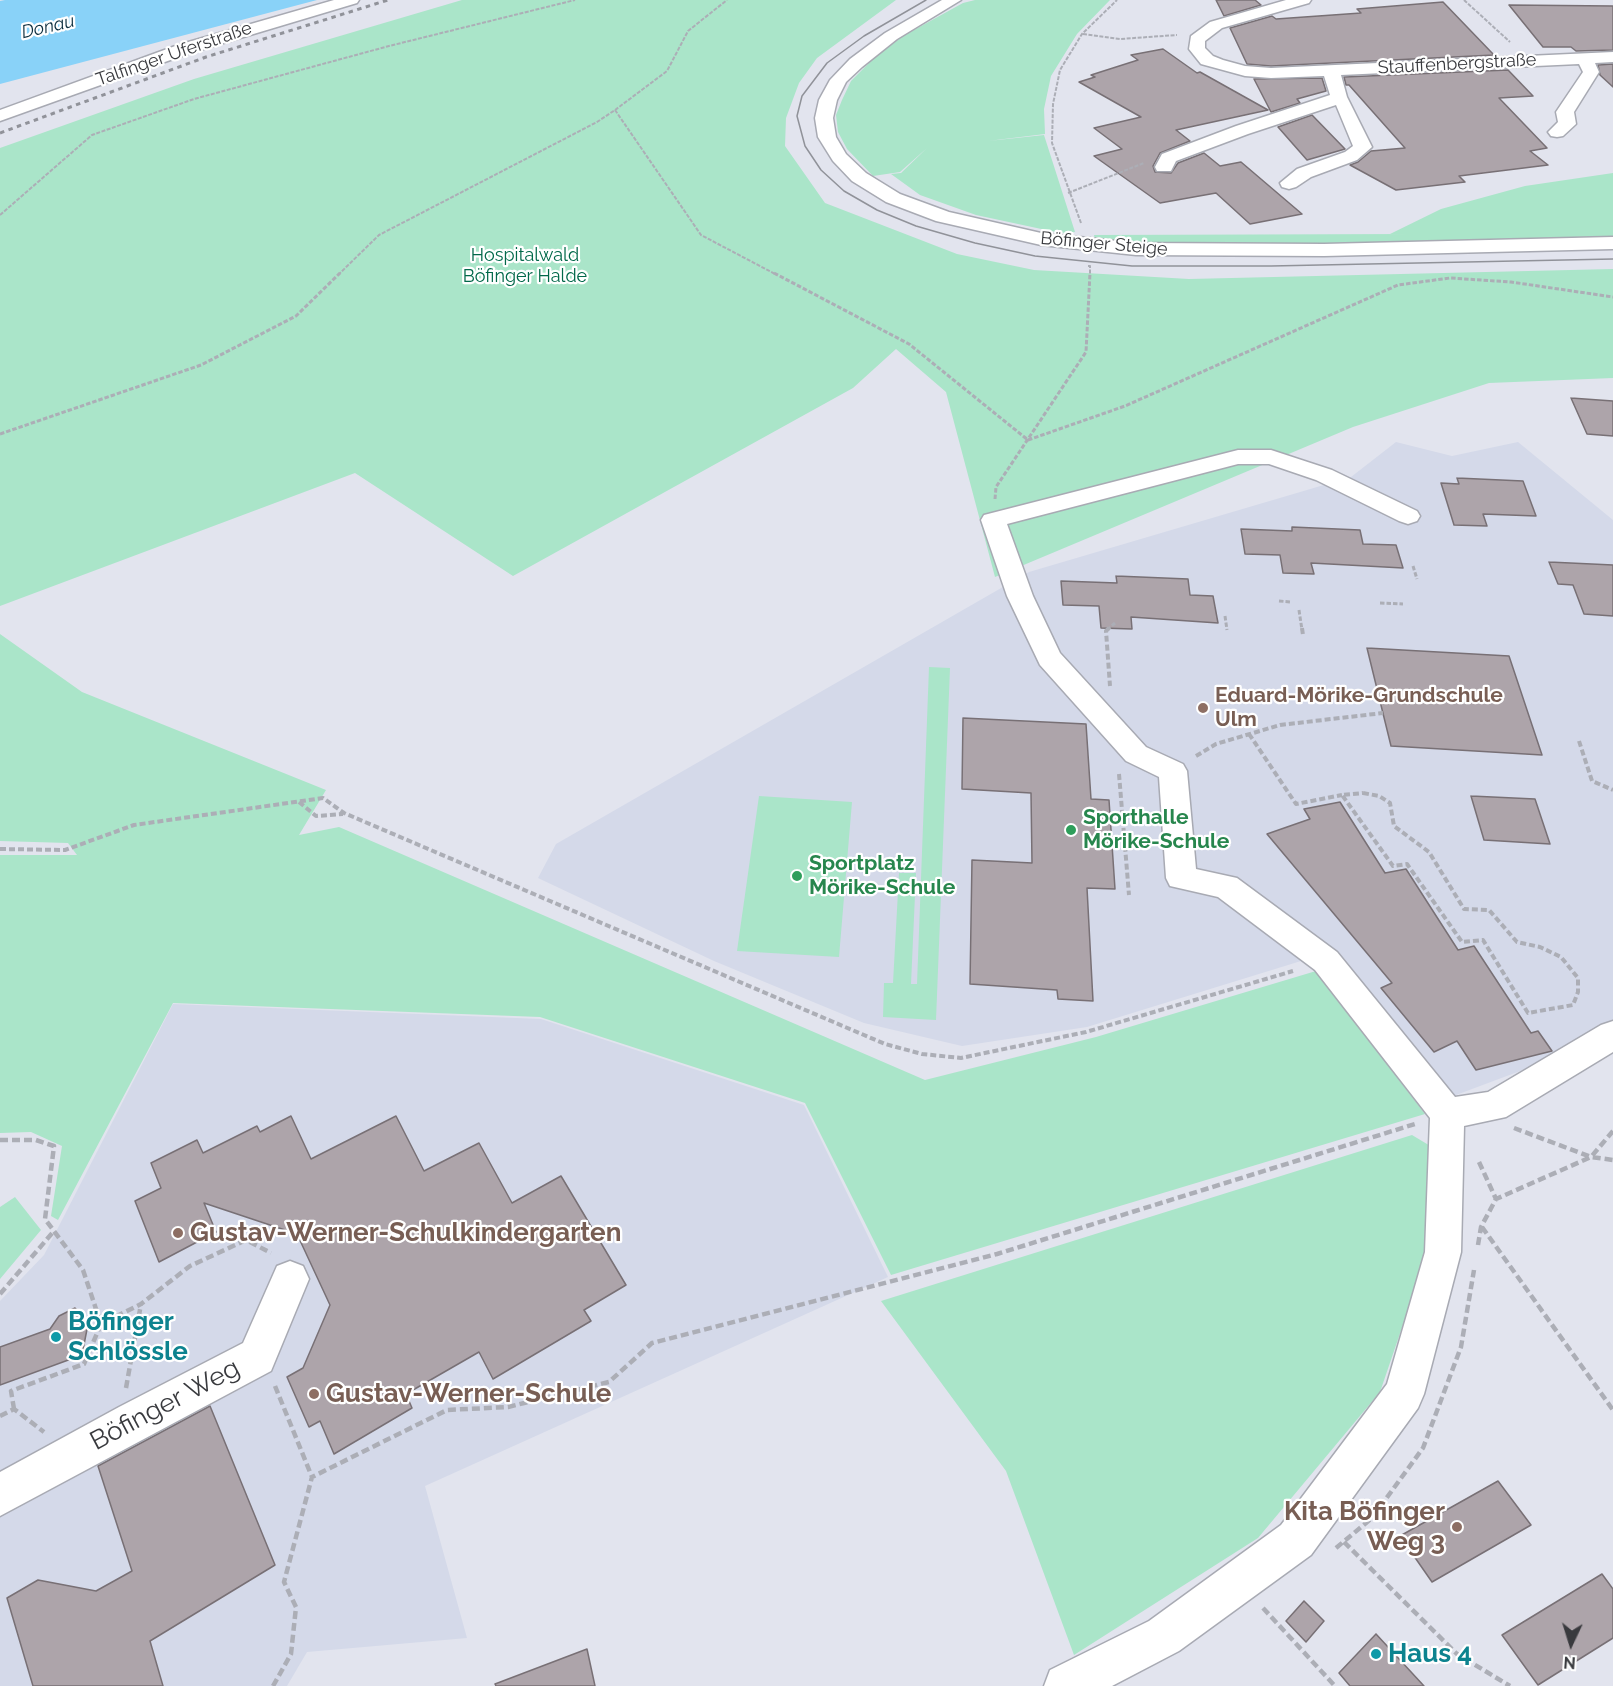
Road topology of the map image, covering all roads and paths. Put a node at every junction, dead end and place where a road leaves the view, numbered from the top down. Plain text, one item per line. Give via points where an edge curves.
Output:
1 (351, 0) edge
2 (575, 0) edge
3 (727, 0) edge
4 (953, 0) edge
5 (1117, 0) edge
6 (1303, 0) edge
7 (1464, 0) edge
8 (1082, 34) junction
9 (1162, 36) dead end
10 (1516, 47) dead end
11 (1613, 57) edge
12 (1585, 58) junction
13 (1330, 70) junction
14 (1339, 98) junction
15 (615, 111) junction
16 (0, 116) edge
17 (1557, 132) dead end
18 (1166, 163) joint
19 (1289, 183) dead end
20 (1068, 193) junction
21 (0, 215) edge
22 (1613, 243) edge
23 (1090, 246) junction
24 (1090, 266) dead end
25 (1613, 297) edge
26 (0, 434) edge
27 (1028, 440) junction
28 (1408, 516) dead end
29 (993, 520) junction
30 (1413, 566) dead end
31 (1417, 579) dead end
32 (1279, 601) dead end
33 (1291, 602) dead end
34 (1380, 603) dead end
35 (1403, 604) dead end
36 (1299, 610) dead end
37 (1225, 616) dead end
38 (1227, 630) dead end
39 (1303, 635) dead end
40 (1383, 713) dead end
41 (1249, 734) junction
42 (1578, 741) dead end
43 (1118, 766) dead end
44 (1173, 771) junction
45 (1613, 790) edge
46 (1342, 795) junction
47 (298, 802) junction
48 (344, 813) junction
49 (0, 849) edge
50 (1129, 896) dead end
51 (1326, 961) junction
52 (1613, 1035) edge
53 (1494, 1106) junction
54 (1446, 1114) junction
55 (1613, 1131) edge
56 (0, 1140) edge
57 (1591, 1157) junction
58 (1613, 1160) edge
59 (54, 1231) junction
60 (290, 1280) joint
61 (0, 1294) edge
62 (141, 1304) junction
63 (101, 1324) junction
64 (274, 1384) dead end
65 (14, 1409) junction
66 (1613, 1410) edge
67 (0, 1416) edge
68 (134, 1421) junction
69 (62, 1460) junction
70 (312, 1478) junction
71 (0, 1495) edge
72 (1344, 1542) dead end
73 (1262, 1607) dead end
74 (273, 1686) edge
75 (1066, 1686) edge
76 (1335, 1686) edge
77 (1510, 1686) edge

1 - 16 street, Talfinger Uferstraße via 184,50
2 - 21 path via 194,99 92,135
3 - 15 path via 688,31 667,71
4 - 23 street, Böfinger Steige via 891,36 840,80 828,100 824,118 827,137 859,177 893,198 954,220
5 - 8 path
6 - 13 street, Stauffenbergstraße via 1216,26 1197,39 1197,49 1207,60 1245,71
7 - 10 path
8 - 9 path via 1120,39
8 - 20 path via 1060,70 1053,104 1052,143
11 - 12 street, Stauffenbergstraße
12 - 13 street, Stauffenbergstraße
12 - 17 street via 1591,72 1565,112 1567,124
13 - 14 street
14 - 18 street via 1242,130
14 - 19 street via 1363,147
15 - 26 path via 379,235 296,316 201,365
15 - 27 path via 701,235 909,344
18 - 20 path via 1145,162
20 - 23 path
22 - 23 street, Böfinger Steige via 1258,251
24 - 27 path via 1086,352
25 - 27 path via 1511,282 1450,278 1398,285 1125,406
27 - 29 path via 996,487
28 - 29 street via 1324,475 1270,457 1238,456
29 - 44 street via 1020,596 1049,658 1136,754
30 - 31 path
32 - 33 path
34 - 35 path
36 - 39 path
37 - 38 path
40 - 41 path via 1280,725
41 - 44 path via 1216,744
41 - 46 path via 1296,804
42 - 45 path via 1592,781
43 - 50 path
44 - 51 street via 1181,878 1226,887
46 - 46 path via 1379,795 1390,803 1394,826 1429,852 1464,909 1489,910 1517,942 1561,957 1578,978 1573,1005 1528,1013 1483,940 1462,942 1407,864 1394,866
47 - 48 path via 316,816
47 - 48 path via 324,798
47 - 49 path via 134,825 65,850
48 - 51 path via 874,1039 922,1054 961,1058 1086,1032
51 - 54 street
52 - 53 street
53 - 54 street
53 - 57 path via 1508,1125
54 - 70 path via 997,1254 651,1343 609,1382 508,1407 447,1410
54 - 75 street via 1443,1252 1404,1394 1296,1539 1164,1636
55 - 57 path
56 - 59 path via 36,1140 54,1146 45,1219
57 - 58 path
57 - 66 path via 1496,1199 1481,1227
59 - 61 path
59 - 63 path via 83,1270
60 - 62 path via 289,1262 246,1240 190,1266
60 - 68 street, Böfinger Weg via 257,1358
62 - 63 path
62 - 68 path via 126,1385
63 - 65 path via 84,1364 11,1391
64 - 70 path
65 - 67 path
65 - 69 path via 51,1438
68 - 69 street, Böfinger Weg
69 - 71 street, Böfinger Weg
70 - 74 path via 284,1582 296,1607 291,1654
72 - 77 path via 1457,1654
73 - 76 path

